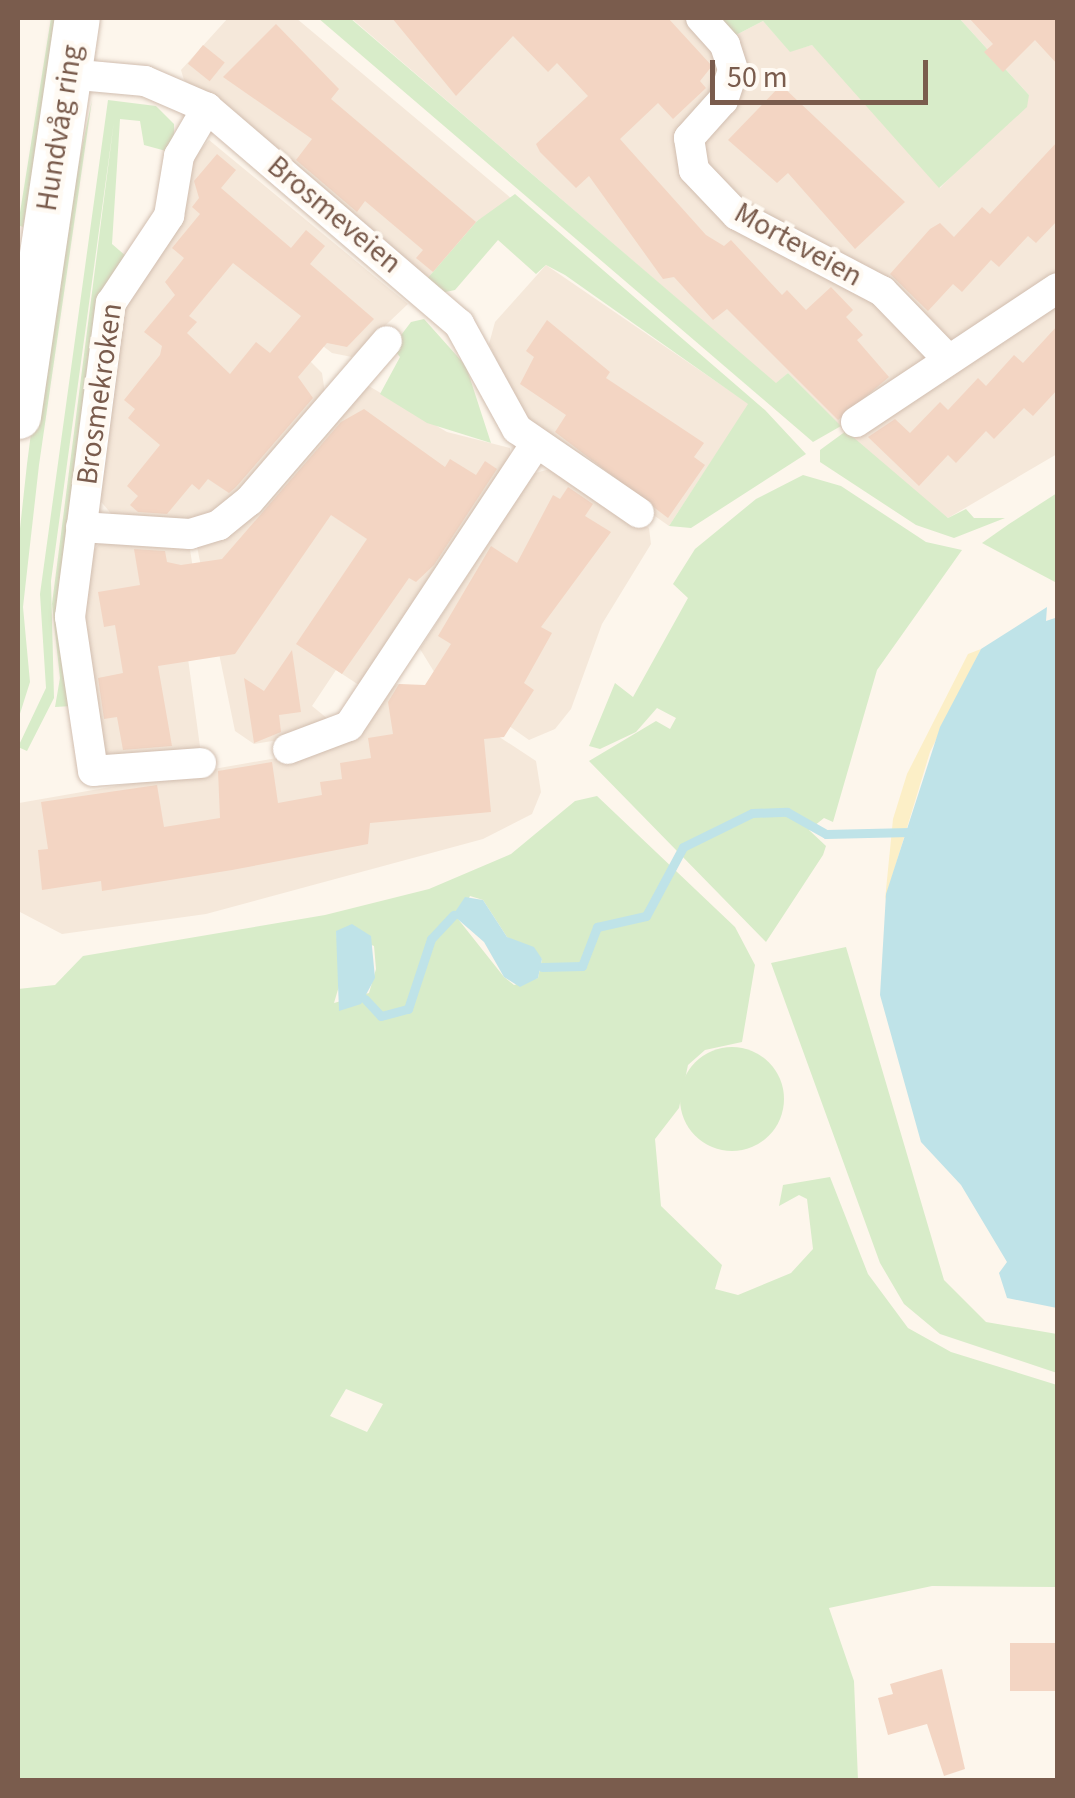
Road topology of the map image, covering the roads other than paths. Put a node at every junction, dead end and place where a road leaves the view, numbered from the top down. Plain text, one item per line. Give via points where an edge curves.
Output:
1 (77, 18) edge
2 (701, 18) edge
3 (68, 74) junction
4 (207, 108) junction
5 (1058, 288) edge
6 (387, 340) dead end
7 (948, 359) junction
8 (18, 416) edge
9 (856, 422) dead end
10 (536, 444) junction
11 (639, 513) dead end
12 (80, 527) junction
13 (288, 749) dead end
14 (201, 763) dead end

1 - 3 main road, Hundvåg ring
2 - 7 street, Morteveien via 725,45 733,70 723,100 689,138 694,170 745,220 882,291
3 - 4 street, Brosmeveien via 145,80
3 - 8 main road, Hundvåg ring
4 - 10 street, Brosmeveien via 459,324 480,350 508,418
4 - 12 street, Brosmekroken via 183,145 164,227 115,288
5 - 7 street
6 - 12 street, Brosmekroken via 249,502 220,525 190,534
7 - 9 street
10 - 11 street, Brosmeveien
10 - 13 street via 350,726
12 - 14 street, Brosmekroken via 71,639 93,771

